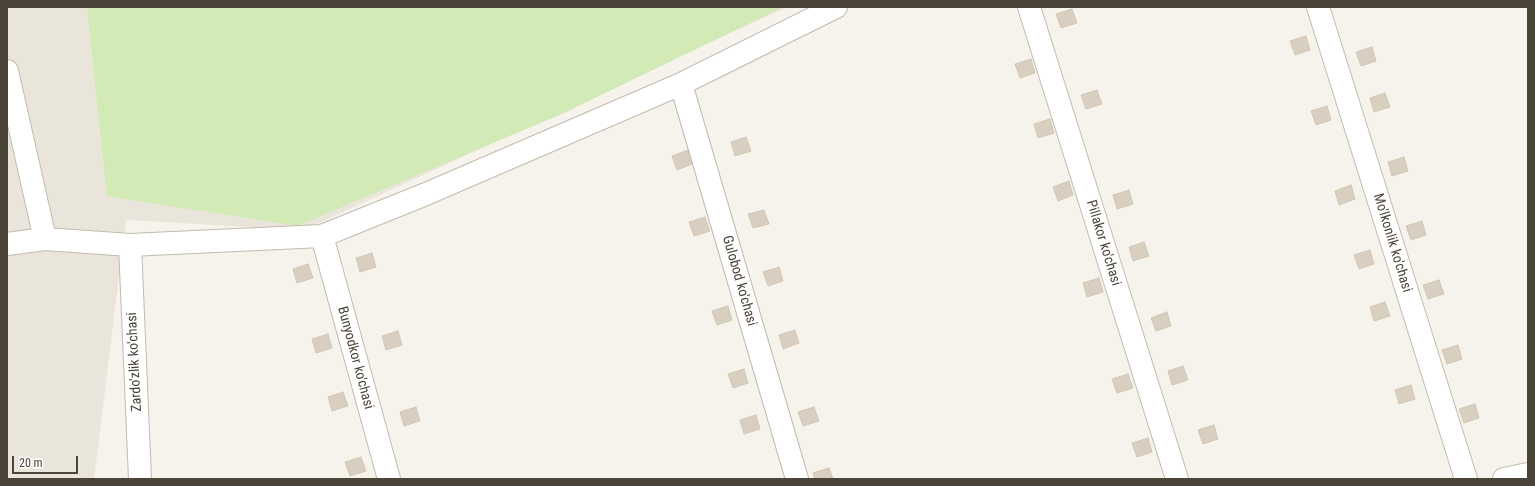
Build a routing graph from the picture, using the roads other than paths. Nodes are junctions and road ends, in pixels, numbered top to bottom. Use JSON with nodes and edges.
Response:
{"nodes":[{"id":1,"x":836,"y":7,"type":"edge"},
{"id":2,"x":1029,"y":7,"type":"edge"},
{"id":3,"x":1318,"y":7,"type":"edge"},
{"id":4,"x":7,"y":71,"type":"edge"},
{"id":5,"x":681,"y":84,"type":"junction"},
{"id":6,"x":322,"y":236,"type":"junction"},
{"id":7,"x":45,"y":239,"type":"junction"},
{"id":8,"x":7,"y":244,"type":"edge"},
{"id":9,"x":130,"y":245,"type":"junction"},
{"id":10,"x":1528,"y":474,"type":"edge"},
{"id":11,"x":140,"y":479,"type":"edge"},
{"id":12,"x":389,"y":479,"type":"edge"},
{"id":13,"x":797,"y":479,"type":"edge"},
{"id":14,"x":1177,"y":479,"type":"edge"},
{"id":15,"x":1466,"y":479,"type":"edge"},
{"id":16,"x":1504,"y":479,"type":"edge"}],
"edges":[{"from":1,"to":5,"type":"street"},
{"from":2,"to":14,"type":"street","name":"Pillakor ko'chasi"},
{"from":3,"to":15,"type":"street","name":"Mo'lkonlik ko'chasi"},
{"from":4,"to":7,"type":"street"},
{"from":5,"to":6,"type":"street"},
{"from":5,"to":13,"type":"street","name":"Gulobod ko'chasi"},
{"from":6,"to":9,"type":"street"},
{"from":6,"to":12,"type":"street","name":"Bunyodkor ko'chasi"},
{"from":7,"to":8,"type":"street"},
{"from":7,"to":9,"type":"street"},
{"from":9,"to":11,"type":"street","name":"Zardo'zlik ko'chasi"},
{"from":10,"to":16,"type":"street"}]}
